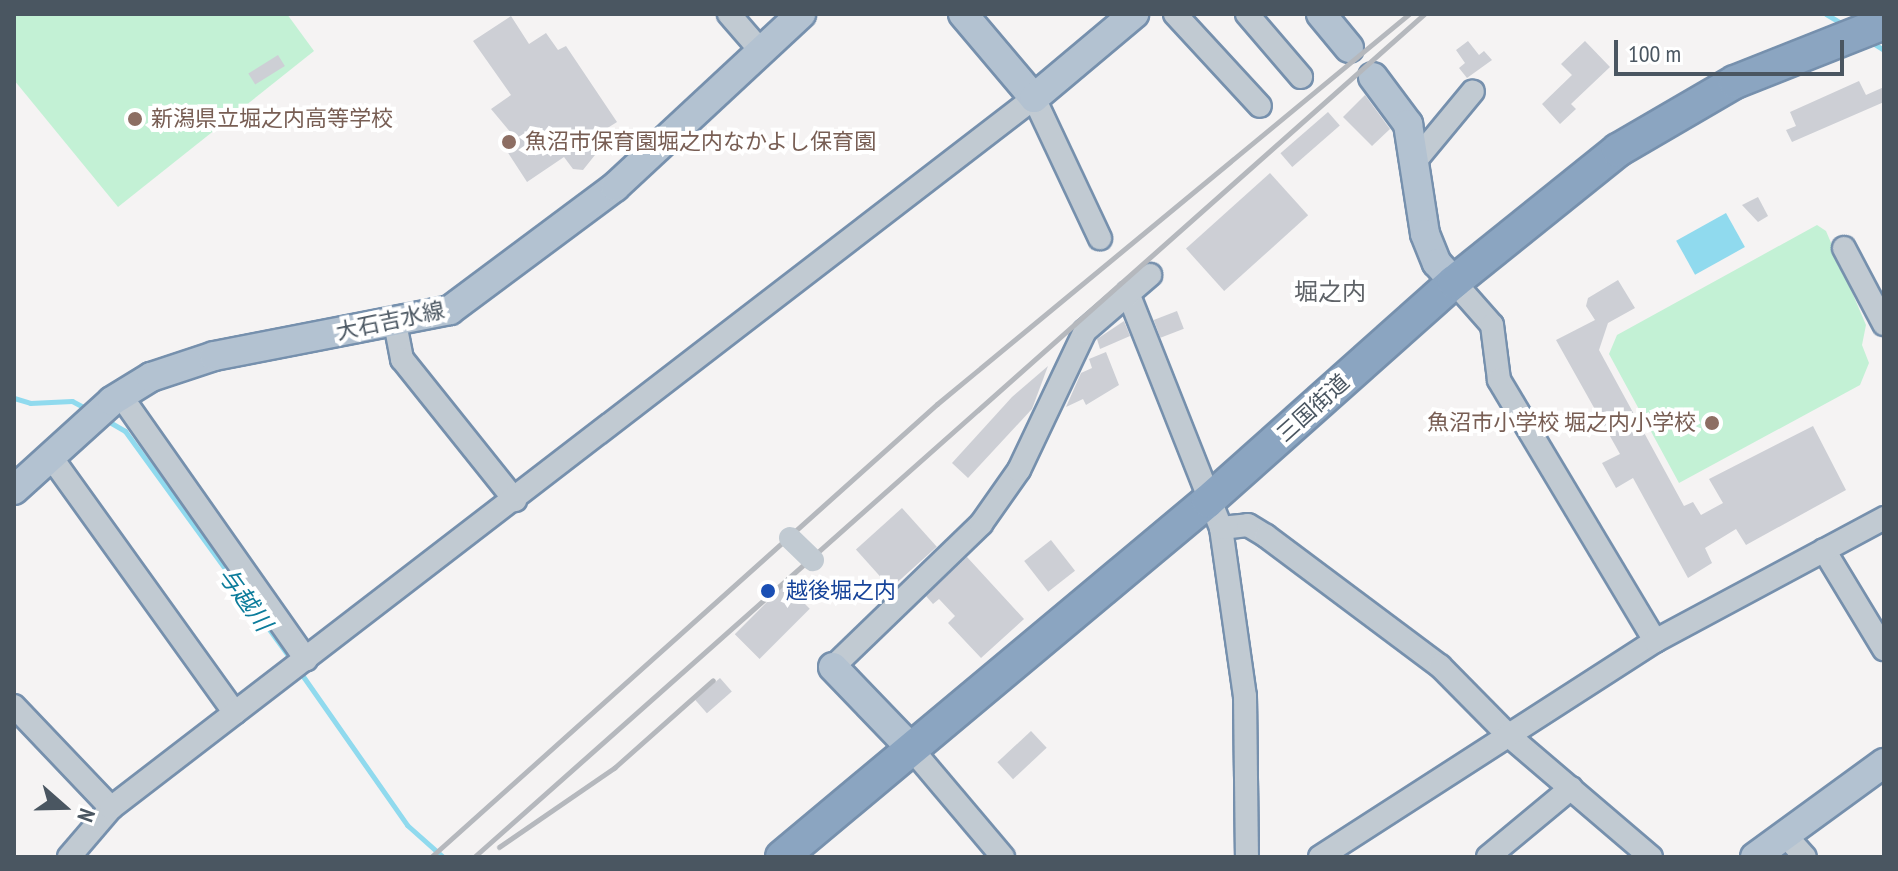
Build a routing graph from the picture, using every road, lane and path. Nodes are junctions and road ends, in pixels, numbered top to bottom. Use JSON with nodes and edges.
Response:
{"nodes":[{"id":1,"x":729,"y":14,"type":"edge"},
{"id":2,"x":801,"y":14,"type":"edge"},
{"id":3,"x":963,"y":14,"type":"edge"},
{"id":4,"x":1134,"y":14,"type":"edge"},
{"id":5,"x":1175,"y":14,"type":"edge"},
{"id":6,"x":1247,"y":14,"type":"edge"},
{"id":7,"x":1321,"y":14,"type":"edge"},
{"id":8,"x":1884,"y":23,"type":"edge"},
{"id":9,"x":1349,"y":48,"type":"dead end"},
{"id":10,"x":761,"y":51,"type":"junction"},
{"id":11,"x":1301,"y":77,"type":"dead end"},
{"id":12,"x":1373,"y":77,"type":"dead end"},
{"id":13,"x":1473,"y":91,"type":"dead end"},
{"id":14,"x":1034,"y":98,"type":"junction"},
{"id":15,"x":1260,"y":106,"type":"dead end"},
{"id":16,"x":1416,"y":160,"type":"junction"},
{"id":17,"x":1100,"y":238,"type":"dead end"},
{"id":18,"x":1844,"y":248,"type":"dead end"},
{"id":19,"x":1150,"y":275,"type":"dead end"},
{"id":20,"x":1454,"y":282,"type":"junction"},
{"id":21,"x":1128,"y":293,"type":"junction"},
{"id":22,"x":395,"y":323,"type":"junction"},
{"id":23,"x":1884,"y":324,"type":"edge"},
{"id":24,"x":121,"y":396,"type":"junction"},
{"id":25,"x":51,"y":457,"type":"junction"},
{"id":26,"x":14,"y":490,"type":"edge"},
{"id":27,"x":515,"y":500,"type":"junction"},
{"id":28,"x":1215,"y":515,"type":"junction"},
{"id":29,"x":1884,"y":518,"type":"edge"},
{"id":30,"x":790,"y":538,"type":"dead end"},
{"id":31,"x":1824,"y":550,"type":"junction"},
{"id":32,"x":813,"y":560,"type":"dead end"},
{"id":33,"x":1655,"y":641,"type":"junction"},
{"id":34,"x":1884,"y":649,"type":"edge"},
{"id":35,"x":306,"y":659,"type":"junction"},
{"id":36,"x":833,"y":667,"type":"joint"},
{"id":37,"x":14,"y":706,"type":"edge"},
{"id":38,"x":235,"y":713,"type":"junction"},
{"id":39,"x":1508,"y":735,"type":"junction"},
{"id":40,"x":910,"y":747,"type":"junction"},
{"id":41,"x":1884,"y":763,"type":"edge"},
{"id":42,"x":1571,"y":788,"type":"junction"},
{"id":43,"x":111,"y":808,"type":"junction"},
{"id":44,"x":1786,"y":836,"type":"junction"},
{"id":45,"x":69,"y":857,"type":"edge"},
{"id":46,"x":782,"y":857,"type":"edge"},
{"id":47,"x":1003,"y":857,"type":"edge"},
{"id":48,"x":1247,"y":857,"type":"edge"},
{"id":49,"x":1320,"y":857,"type":"edge"},
{"id":50,"x":1488,"y":857,"type":"edge"},
{"id":51,"x":1651,"y":857,"type":"edge"},
{"id":52,"x":1755,"y":857,"type":"edge"},
{"id":53,"x":1805,"y":857,"type":"edge"}],
"edges":[{"from":1,"to":10,"type":"street"},
{"from":2,"to":10,"type":"main road","name":"大石吉水線"},
{"from":3,"to":14,"type":"main road"},
{"from":4,"to":14,"type":"main road"},
{"from":5,"to":15,"type":"street"},
{"from":6,"to":11,"type":"street"},
{"from":7,"to":9,"type":"main road"},
{"from":8,"to":20,"type":"highway","name":"三国街道"},
{"from":10,"to":22,"type":"main road","name":"大石吉水線"},
{"from":12,"to":16,"type":"main road"},
{"from":13,"to":16,"type":"street"},
{"from":14,"to":17,"type":"street"},
{"from":14,"to":27,"type":"street"},
{"from":16,"to":20,"type":"main road"},
{"from":18,"to":23,"type":"street"},
{"from":19,"to":21,"type":"street"},
{"from":20,"to":28,"type":"highway","name":"三国街道"},
{"from":20,"to":33,"type":"street"},
{"from":21,"to":28,"type":"street"},
{"from":21,"to":36,"type":"street"},
{"from":22,"to":24,"type":"main road","name":"大石吉水線"},
{"from":22,"to":27,"type":"street"},
{"from":24,"to":25,"type":"main road","name":"大石吉水線"},
{"from":24,"to":35,"type":"street"},
{"from":25,"to":26,"type":"main road","name":"大石吉水線"},
{"from":25,"to":38,"type":"street"},
{"from":27,"to":35,"type":"street"},
{"from":28,"to":39,"type":"street"},
{"from":28,"to":40,"type":"highway","name":"三国街道"},
{"from":28,"to":48,"type":"street"},
{"from":29,"to":31,"type":"street"},
{"from":30,"to":32,"type":"street","bridge":true},
{"from":31,"to":33,"type":"street"},
{"from":31,"to":34,"type":"street"},
{"from":33,"to":39,"type":"street"},
{"from":35,"to":38,"type":"street"},
{"from":36,"to":40,"type":"main road"},
{"from":37,"to":43,"type":"street"},
{"from":38,"to":43,"type":"street"},
{"from":39,"to":42,"type":"street"},
{"from":39,"to":49,"type":"street"},
{"from":40,"to":46,"type":"highway","name":"三国街道"},
{"from":40,"to":47,"type":"street"},
{"from":41,"to":44,"type":"main road"},
{"from":42,"to":50,"type":"street"},
{"from":42,"to":51,"type":"street"},
{"from":43,"to":45,"type":"street"},
{"from":44,"to":52,"type":"main road"},
{"from":44,"to":53,"type":"street"}]}
